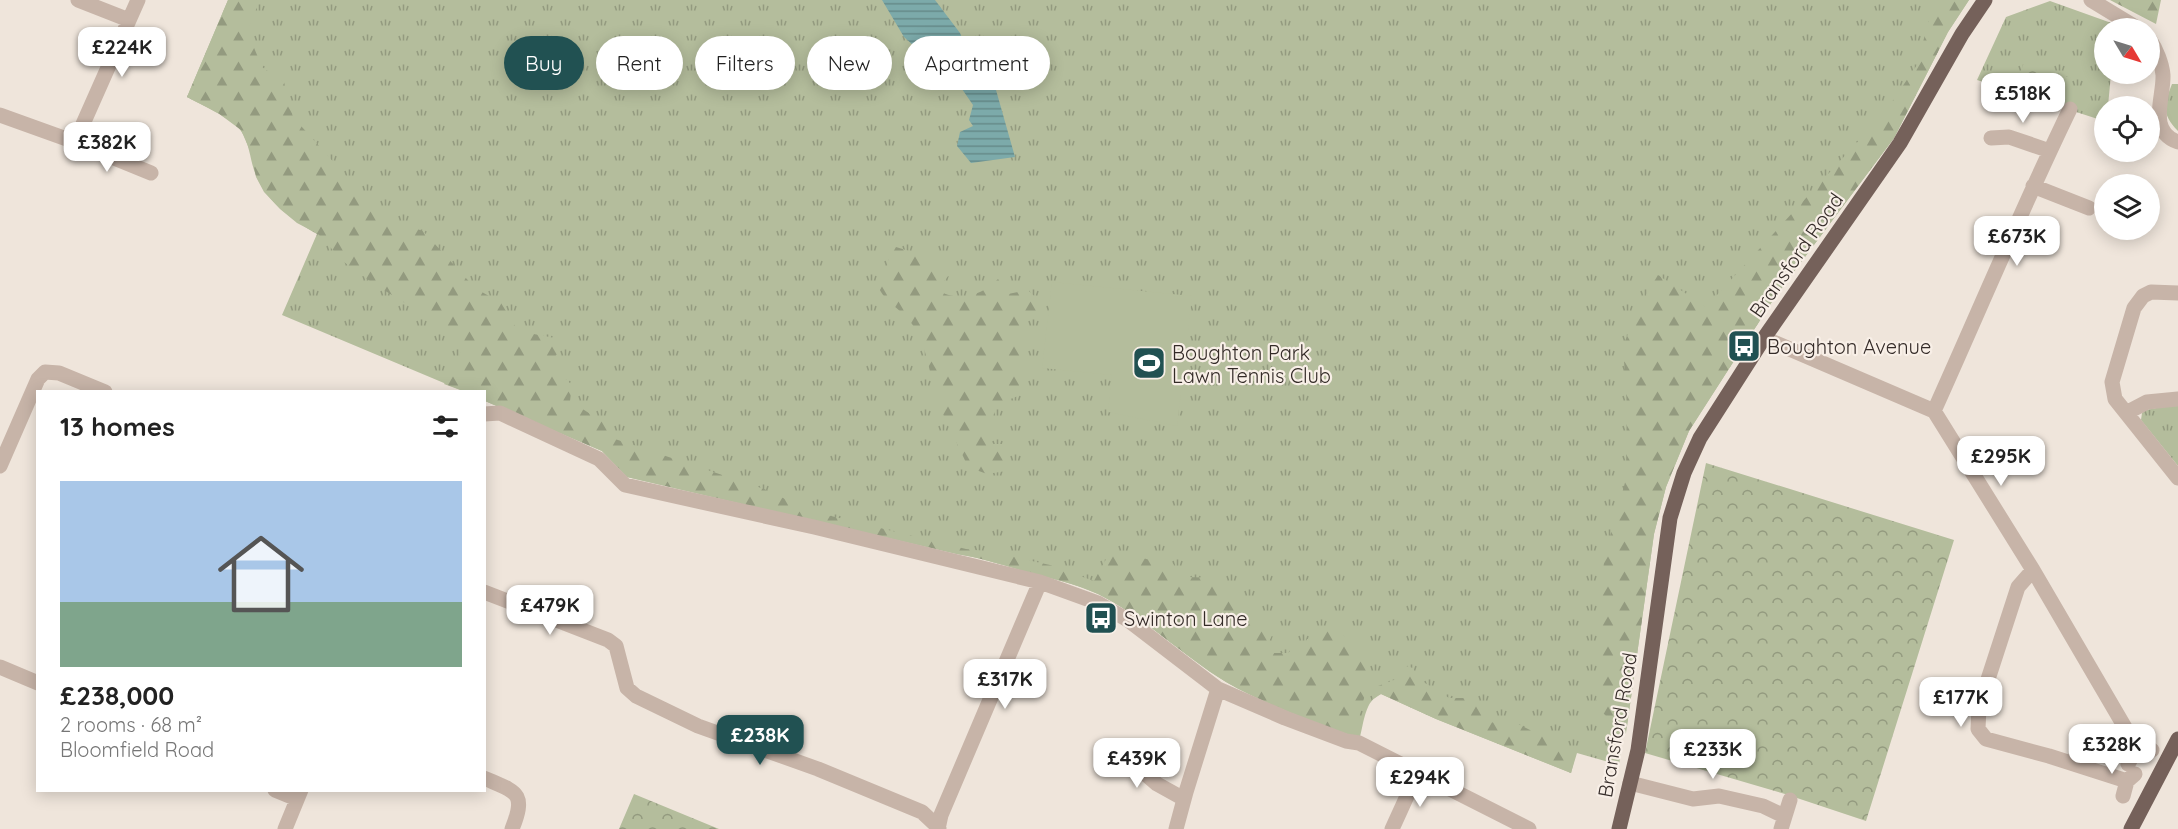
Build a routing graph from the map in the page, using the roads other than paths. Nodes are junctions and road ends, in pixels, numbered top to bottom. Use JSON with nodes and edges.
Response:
{"nodes":[{"id":1,"x":78,"y":0,"type":"edge"},
{"id":2,"x":138,"y":0,"type":"edge"},
{"id":3,"x":1984,"y":0,"type":"edge"},
{"id":4,"x":2091,"y":0,"type":"edge"},
{"id":5,"x":2121,"y":18,"type":"edge"},
{"id":6,"x":129,"y":20,"type":"junction"},
{"id":7,"x":2160,"y":64,"type":"edge"},
{"id":8,"x":2070,"y":109,"type":"dead end"},
{"id":9,"x":0,"y":115,"type":"edge"},
{"id":10,"x":1991,"y":138,"type":"dead end"},
{"id":11,"x":75,"y":142,"type":"junction"},
{"id":12,"x":2178,"y":142,"type":"edge"},
{"id":13,"x":2050,"y":151,"type":"junction"},
{"id":14,"x":151,"y":173,"type":"dead end"},
{"id":15,"x":2033,"y":186,"type":"junction"},
{"id":16,"x":2089,"y":208,"type":"dead end"},
{"id":17,"x":2178,"y":293,"type":"edge"},
{"id":18,"x":1764,"y":338,"type":"junction"},
{"id":19,"x":100,"y":390,"type":"edge"},
{"id":20,"x":2178,"y":399,"type":"edge"},
{"id":21,"x":1934,"y":411,"type":"junction"},
{"id":22,"x":2126,"y":413,"type":"junction"},
{"id":23,"x":486,"y":414,"type":"edge"},
{"id":24,"x":0,"y":466,"type":"edge"},
{"id":25,"x":2178,"y":478,"type":"edge"},
{"id":26,"x":2033,"y":570,"type":"junction"},
{"id":27,"x":1040,"y":582,"type":"junction"},
{"id":28,"x":486,"y":593,"type":"edge"},
{"id":29,"x":0,"y":667,"type":"edge"},
{"id":30,"x":36,"y":682,"type":"edge"},
{"id":31,"x":1218,"y":689,"type":"junction"},
{"id":32,"x":2178,"y":739,"type":"edge"},
{"id":33,"x":1106,"y":748,"type":"dead end"},
{"id":34,"x":1418,"y":772,"type":"junction"},
{"id":35,"x":2130,"y":773,"type":"junction"},
{"id":36,"x":486,"y":779,"type":"edge"},
{"id":37,"x":1630,"y":783,"type":"junction"},
{"id":38,"x":299,"y":795,"type":"edge"},
{"id":39,"x":2123,"y":796,"type":"dead end"},
{"id":40,"x":1184,"y":800,"type":"junction"},
{"id":41,"x":1790,"y":800,"type":"dead end"},
{"id":42,"x":1783,"y":822,"type":"edge"},
{"id":43,"x":938,"y":828,"type":"edge"},
{"id":44,"x":285,"y":829,"type":"edge"},
{"id":45,"x":512,"y":829,"type":"edge"},
{"id":46,"x":1176,"y":829,"type":"edge"},
{"id":47,"x":1392,"y":829,"type":"edge"},
{"id":48,"x":1529,"y":829,"type":"edge"},
{"id":49,"x":1619,"y":829,"type":"edge"},
{"id":50,"x":2131,"y":829,"type":"edge"}],
"edges":[{"from":1,"to":6,"type":"street"},
{"from":2,"to":6,"type":"street"},
{"from":3,"to":18,"type":"main road","name":"Bransford Road"},
{"from":4,"to":5,"type":"street"},
{"from":6,"to":11,"type":"street"},
{"from":7,"to":12,"type":"street"},
{"from":8,"to":13,"type":"street"},
{"from":9,"to":11,"type":"street"},
{"from":10,"to":13,"type":"street"},
{"from":11,"to":14,"type":"street"},
{"from":13,"to":15,"type":"street"},
{"from":15,"to":16,"type":"street"},
{"from":15,"to":21,"type":"street"},
{"from":17,"to":22,"type":"street"},
{"from":18,"to":21,"type":"street"},
{"from":18,"to":37,"type":"main road","name":"Bransford Road"},
{"from":19,"to":24,"type":"street"},
{"from":20,"to":22,"type":"street"},
{"from":21,"to":26,"type":"street"},
{"from":22,"to":25,"type":"street"},
{"from":23,"to":27,"type":"street"},
{"from":26,"to":35,"type":"street"},
{"from":26,"to":35,"type":"street"},
{"from":27,"to":31,"type":"street"},
{"from":27,"to":43,"type":"street"},
{"from":28,"to":43,"type":"street"},
{"from":29,"to":30,"type":"street"},
{"from":31,"to":34,"type":"street"},
{"from":31,"to":40,"type":"street"},
{"from":32,"to":50,"type":"main road"},
{"from":33,"to":40,"type":"street"},
{"from":34,"to":47,"type":"street"},
{"from":34,"to":48,"type":"street"},
{"from":35,"to":39,"type":"street"},
{"from":36,"to":45,"type":"street"},
{"from":37,"to":42,"type":"street"},
{"from":37,"to":49,"type":"main road","name":"Bransford Road"},
{"from":38,"to":44,"type":"street"},
{"from":40,"to":46,"type":"street"},
{"from":41,"to":42,"type":"street"}]}
